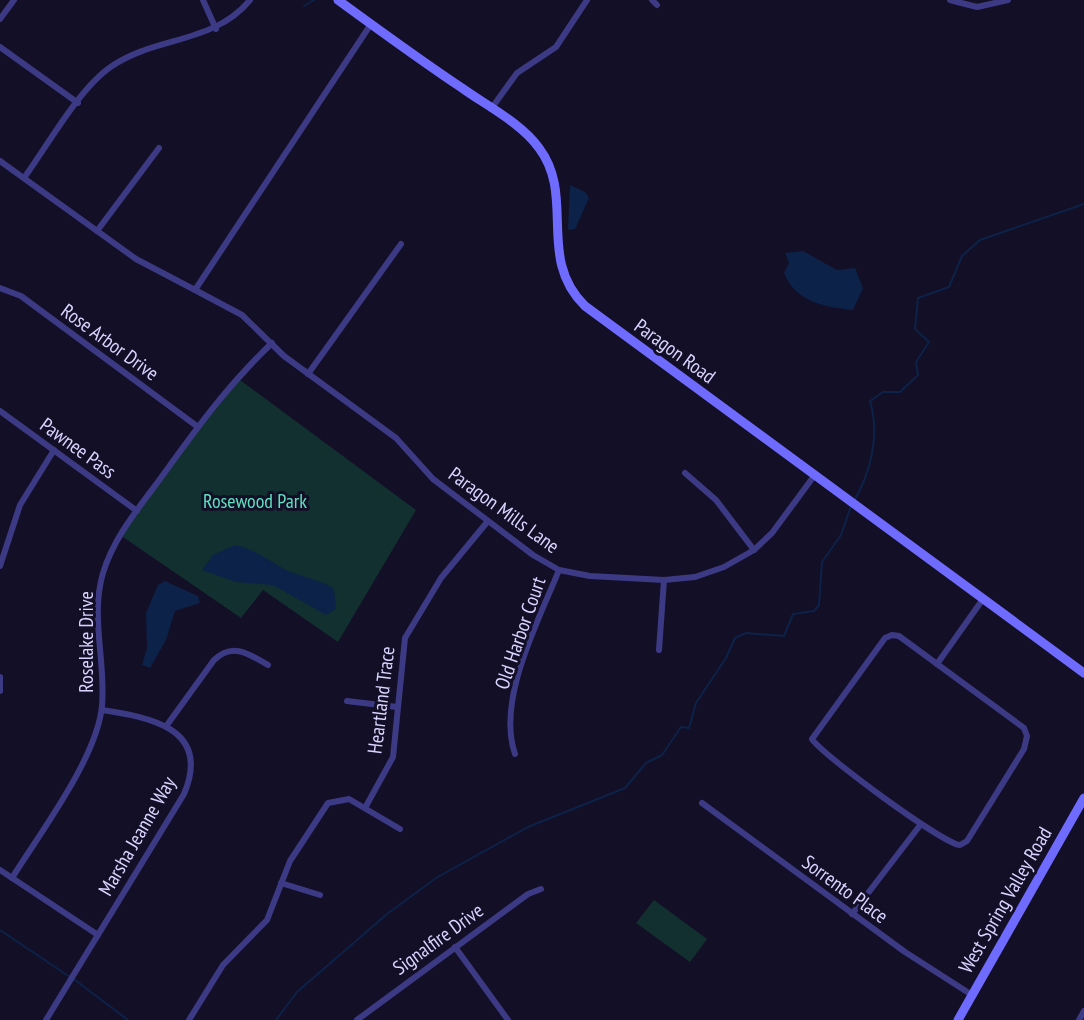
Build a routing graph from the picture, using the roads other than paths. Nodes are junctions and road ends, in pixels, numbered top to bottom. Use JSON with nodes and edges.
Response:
{"nodes":[{"id":1,"x":14,"y":0,"type":"edge"},
{"id":2,"x":203,"y":0,"type":"edge"},
{"id":3,"x":250,"y":0,"type":"edge"},
{"id":4,"x":338,"y":0,"type":"edge"},
{"id":5,"x":587,"y":0,"type":"edge"},
{"id":6,"x":950,"y":0,"type":"edge"},
{"id":7,"x":1008,"y":0,"type":"edge"},
{"id":8,"x":0,"y":19,"type":"edge"},
{"id":9,"x":371,"y":24,"type":"junction"},
{"id":10,"x":216,"y":29,"type":"junction"},
{"id":11,"x":0,"y":47,"type":"edge"},
{"id":12,"x":78,"y":103,"type":"junction"},
{"id":13,"x":491,"y":109,"type":"junction"},
{"id":14,"x":159,"y":148,"type":"dead end"},
{"id":15,"x":0,"y":161,"type":"edge"},
{"id":16,"x":24,"y":178,"type":"junction"},
{"id":17,"x":97,"y":231,"type":"junction"},
{"id":18,"x":401,"y":244,"type":"dead end"},
{"id":19,"x":0,"y":288,"type":"edge"},
{"id":20,"x":195,"y":290,"type":"junction"},
{"id":21,"x":272,"y":343,"type":"junction"},
{"id":22,"x":308,"y":374,"type":"junction"},
{"id":23,"x":0,"y":411,"type":"edge"},
{"id":24,"x":198,"y":427,"type":"junction"},
{"id":25,"x":54,"y":450,"type":"junction"},
{"id":26,"x":685,"y":473,"type":"dead end"},
{"id":27,"x":814,"y":476,"type":"junction"},
{"id":28,"x":137,"y":511,"type":"junction"},
{"id":29,"x":488,"y":521,"type":"junction"},
{"id":30,"x":754,"y":550,"type":"junction"},
{"id":31,"x":0,"y":566,"type":"edge"},
{"id":32,"x":559,"y":570,"type":"junction"},
{"id":33,"x":664,"y":580,"type":"junction"},
{"id":34,"x":983,"y":599,"type":"junction"},
{"id":35,"x":659,"y":650,"type":"dead end"},
{"id":36,"x":937,"y":664,"type":"junction"},
{"id":37,"x":268,"y":665,"type":"dead end"},
{"id":38,"x":1084,"y":673,"type":"edge"},
{"id":39,"x":0,"y":677,"type":"edge"},
{"id":40,"x":0,"y":691,"type":"edge"},
{"id":41,"x":347,"y":701,"type":"dead end"},
{"id":42,"x":397,"y":707,"type":"junction"},
{"id":43,"x":102,"y":710,"type":"junction"},
{"id":44,"x":167,"y":725,"type":"junction"},
{"id":45,"x":515,"y":754,"type":"dead end"},
{"id":46,"x":1084,"y":798,"type":"edge"},
{"id":47,"x":702,"y":803,"type":"dead end"},
{"id":48,"x":365,"y":808,"type":"junction"},
{"id":49,"x":921,"y":824,"type":"junction"},
{"id":50,"x":400,"y":829,"type":"dead end"},
{"id":51,"x":0,"y":870,"type":"edge"},
{"id":52,"x":12,"y":878,"type":"junction"},
{"id":53,"x":281,"y":883,"type":"junction"},
{"id":54,"x":541,"y":889,"type":"dead end"},
{"id":55,"x":320,"y":895,"type":"dead end"},
{"id":56,"x":852,"y":914,"type":"junction"},
{"id":57,"x":98,"y":935,"type":"junction"},
{"id":58,"x":455,"y":947,"type":"junction"},
{"id":59,"x":972,"y":995,"type":"junction"},
{"id":60,"x":1084,"y":1011,"type":"edge"},
{"id":61,"x":46,"y":1020,"type":"edge"},
{"id":62,"x":189,"y":1020,"type":"edge"},
{"id":63,"x":357,"y":1020,"type":"edge"},
{"id":64,"x":508,"y":1020,"type":"edge"},
{"id":65,"x":958,"y":1020,"type":"edge"},
{"id":66,"x":1079,"y":1020,"type":"edge"}],
"edges":[{"from":1,"to":8,"type":"street"},
{"from":2,"to":10,"type":"street"},
{"from":3,"to":10,"type":"street"},
{"from":4,"to":9,"type":"street","name":"Paragon Road"},
{"from":5,"to":13,"type":"street"},
{"from":6,"to":7,"type":"street"},
{"from":9,"to":13,"type":"street","name":"Paragon Road"},
{"from":9,"to":20,"type":"street"},
{"from":10,"to":12,"type":"street"},
{"from":11,"to":12,"type":"street"},
{"from":12,"to":16,"type":"street"},
{"from":13,"to":27,"type":"street","name":"Paragon Road"},
{"from":14,"to":17,"type":"street"},
{"from":15,"to":16,"type":"street","name":"Paragon Mills Lane"},
{"from":16,"to":17,"type":"street","name":"Paragon Mills Lane"},
{"from":17,"to":20,"type":"street","name":"Paragon Mills Lane"},
{"from":18,"to":22,"type":"street"},
{"from":19,"to":24,"type":"street","name":"Rose Arbor Drive"},
{"from":20,"to":21,"type":"street","name":"Paragon Mills Lane"},
{"from":21,"to":22,"type":"street","name":"Paragon Mills Lane"},
{"from":21,"to":24,"type":"street","name":"Roselake Drive"},
{"from":22,"to":29,"type":"street","name":"Paragon Mills Lane"},
{"from":23,"to":25,"type":"street","name":"Pawnee Pass"},
{"from":24,"to":28,"type":"street","name":"Roselake Drive"},
{"from":25,"to":28,"type":"street","name":"Pawnee Pass"},
{"from":25,"to":31,"type":"street"},
{"from":26,"to":30,"type":"street"},
{"from":27,"to":30,"type":"street","name":"Paragon Mills Lane"},
{"from":27,"to":34,"type":"street","name":"Paragon Road"},
{"from":28,"to":43,"type":"street","name":"Roselake Drive"},
{"from":29,"to":32,"type":"street","name":"Paragon Mills Lane"},
{"from":29,"to":42,"type":"street","name":"Heartland Trace"},
{"from":30,"to":33,"type":"street","name":"Paragon Mills Lane"},
{"from":32,"to":33,"type":"street","name":"Paragon Mills Lane"},
{"from":32,"to":45,"type":"street","name":"Old Harbor Court"},
{"from":33,"to":35,"type":"street"},
{"from":34,"to":36,"type":"street"},
{"from":34,"to":38,"type":"street","name":"Paragon Road"},
{"from":36,"to":49,"type":"street"},
{"from":36,"to":49,"type":"street"},
{"from":37,"to":44,"type":"street"},
{"from":39,"to":40,"type":"street"},
{"from":41,"to":42,"type":"street"},
{"from":42,"to":48,"type":"street","name":"Heartland Trace"},
{"from":43,"to":44,"type":"street"},
{"from":43,"to":52,"type":"street","name":"Roselake Drive"},
{"from":44,"to":57,"type":"street","name":"Marsha Jeanne Way"},
{"from":46,"to":59,"type":"street","name":"West Spring Valley Road"},
{"from":47,"to":56,"type":"street","name":"Sorrento Place"},
{"from":48,"to":50,"type":"street"},
{"from":48,"to":53,"type":"street"},
{"from":49,"to":56,"type":"street"},
{"from":51,"to":52,"type":"street"},
{"from":52,"to":57,"type":"street"},
{"from":53,"to":55,"type":"street"},
{"from":53,"to":62,"type":"street"},
{"from":54,"to":58,"type":"street","name":"Signalfire Drive"},
{"from":56,"to":59,"type":"street","name":"Sorrento Place"},
{"from":57,"to":61,"type":"street","name":"Marsha Jeanne Way"},
{"from":58,"to":63,"type":"street","name":"Signalfire Drive"},
{"from":58,"to":64,"type":"street"},
{"from":59,"to":65,"type":"street","name":"West Spring Valley Road"},
{"from":60,"to":66,"type":"street"}]}
